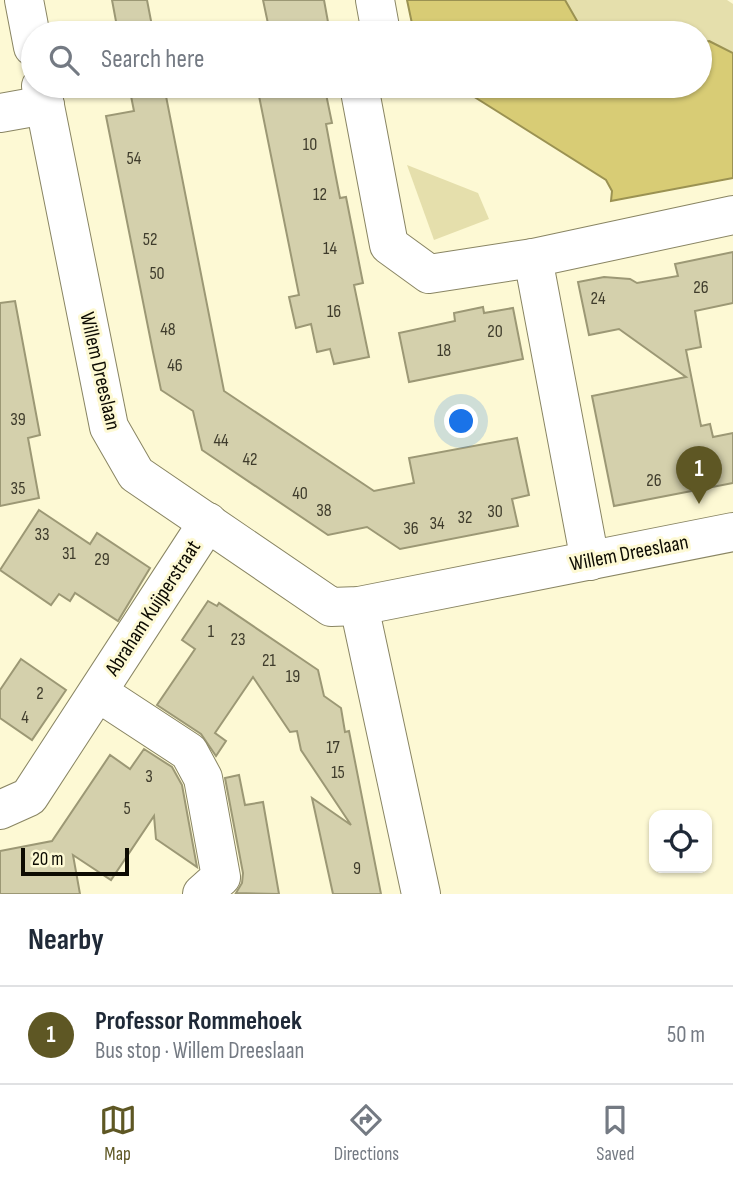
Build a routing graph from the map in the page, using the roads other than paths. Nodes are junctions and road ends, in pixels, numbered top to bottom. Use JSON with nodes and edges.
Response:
{"nodes":[{"id":1,"x":24,"y":0,"type":"edge"},
{"id":2,"x":375,"y":0,"type":"edge"},
{"id":3,"x":28,"y":21,"type":"edge"},
{"id":4,"x":379,"y":21,"type":"edge"},
{"id":5,"x":36,"y":98,"type":"edge"},
{"id":6,"x":44,"y":98,"type":"edge"},
{"id":7,"x":361,"y":98,"type":"edge"},
{"id":8,"x":0,"y":113,"type":"edge"},
{"id":9,"x":733,"y":215,"type":"edge"},
{"id":10,"x":533,"y":258,"type":"junction"},
{"id":11,"x":208,"y":522,"type":"junction"},
{"id":12,"x":733,"y":532,"type":"edge"},
{"id":13,"x":590,"y":561,"type":"junction"},
{"id":14,"x":359,"y":606,"type":"junction"},
{"id":15,"x":99,"y":693,"type":"junction"},
{"id":16,"x":0,"y":810,"type":"edge"},
{"id":17,"x":202,"y":894,"type":"edge"},
{"id":18,"x":421,"y":894,"type":"edge"}],
"edges":[{"from":1,"to":3,"type":"street"},
{"from":2,"to":4,"type":"street"},
{"from":5,"to":8,"type":"street"},
{"from":6,"to":11,"type":"street","name":"Willem Dreeslaan"},
{"from":7,"to":10,"type":"street"},
{"from":9,"to":10,"type":"street"},
{"from":10,"to":13,"type":"street"},
{"from":11,"to":14,"type":"street","name":"Willem Dreeslaan"},
{"from":11,"to":15,"type":"street","name":"Abraham Kuijperstraat"},
{"from":12,"to":13,"type":"street","name":"Willem Dreeslaan"},
{"from":13,"to":14,"type":"street","name":"Willem Dreeslaan"},
{"from":14,"to":18,"type":"street"},
{"from":15,"to":16,"type":"street","name":"Abraham Kuijperstraat"},
{"from":15,"to":17,"type":"street","name":"Abraham Kuijperstraat"}]}
